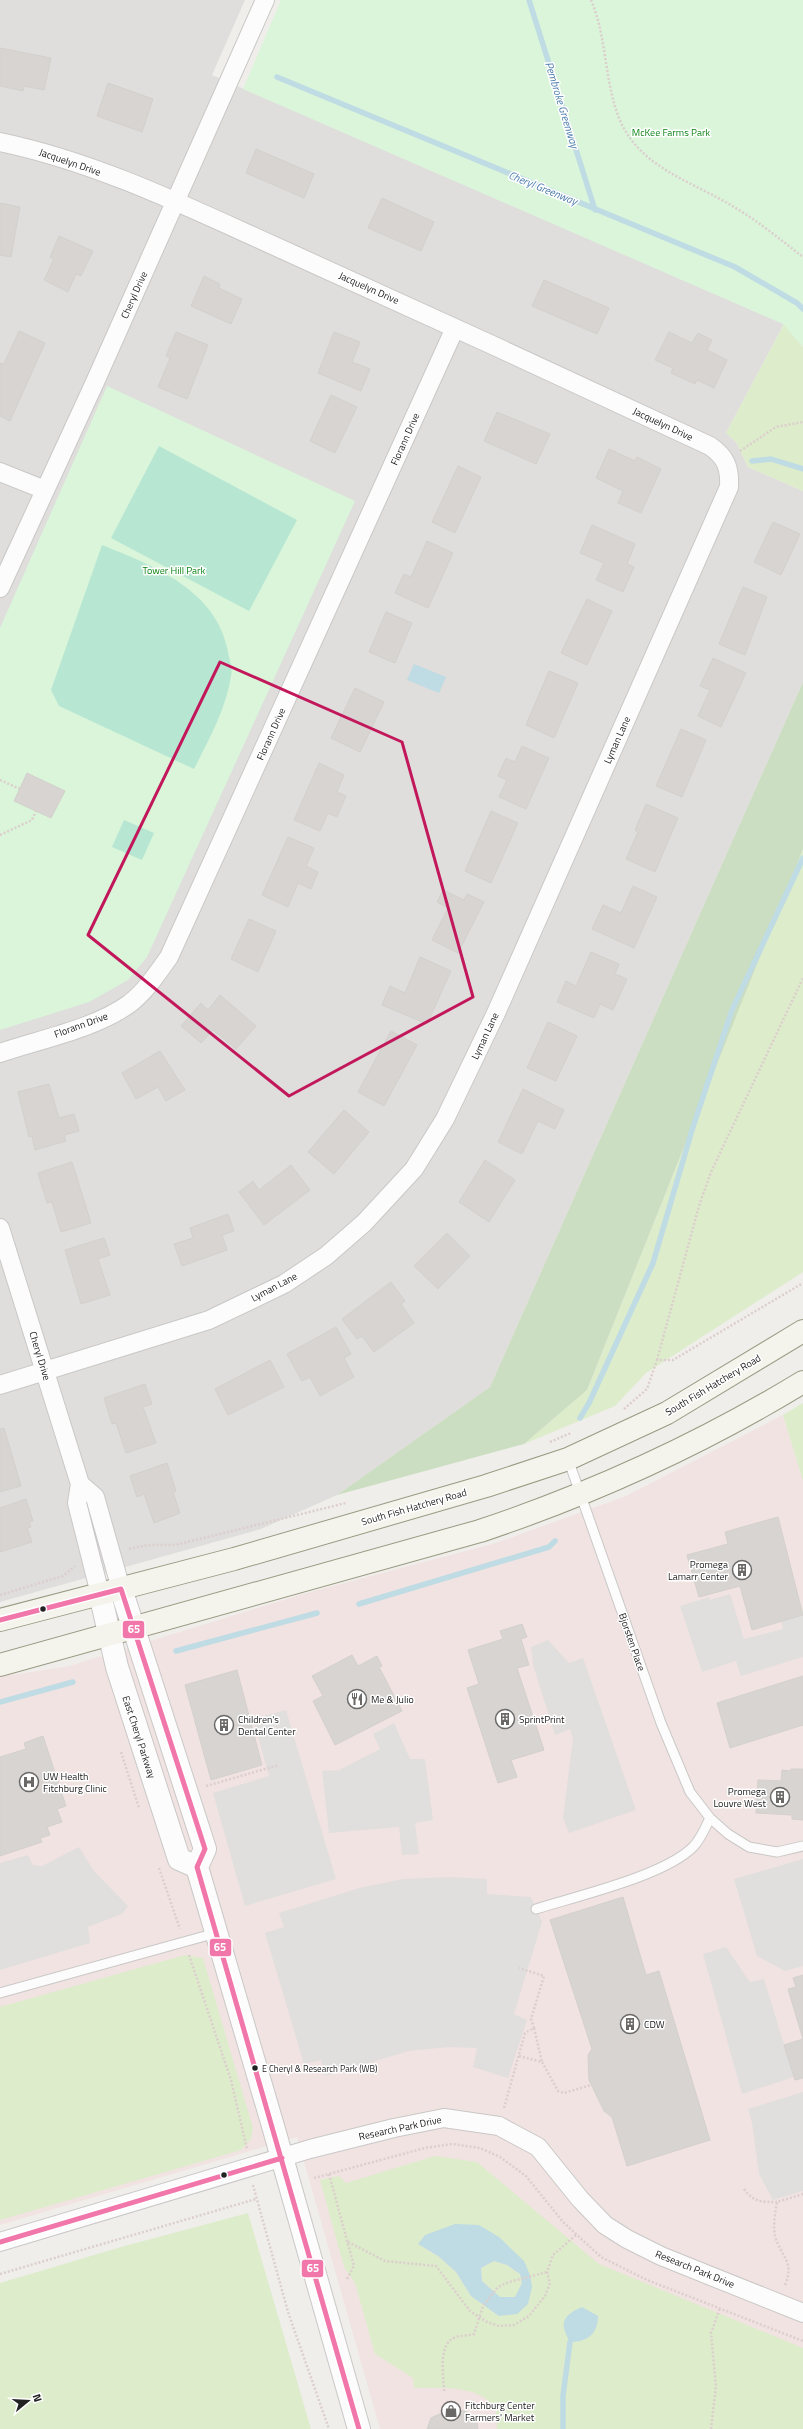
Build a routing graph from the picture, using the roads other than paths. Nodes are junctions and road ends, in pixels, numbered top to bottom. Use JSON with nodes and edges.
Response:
{"nodes":[{"id":1,"x":265,"y":0,"type":"edge"},
{"id":2,"x":0,"y":142,"type":"edge"},
{"id":3,"x":175,"y":202,"type":"junction"},
{"id":4,"x":455,"y":328,"type":"junction"},
{"id":5,"x":726,"y":460,"type":"joint"},
{"id":6,"x":0,"y":472,"type":"edge"},
{"id":7,"x":45,"y":490,"type":"junction"},
{"id":8,"x":0,"y":588,"type":"edge"},
{"id":9,"x":0,"y":1052,"type":"edge"},
{"id":10,"x":0,"y":1228,"type":"edge"},
{"id":11,"x":803,"y":1331,"type":"edge"},
{"id":12,"x":44,"y":1372,"type":"junction"},
{"id":13,"x":803,"y":1382,"type":"edge"},
{"id":14,"x":0,"y":1385,"type":"edge"},
{"id":15,"x":568,"y":1459,"type":"junction"},
{"id":16,"x":581,"y":1494,"type":"junction"},
{"id":17,"x":111,"y":1591,"type":"junction"},
{"id":18,"x":0,"y":1620,"type":"edge"},
{"id":19,"x":132,"y":1628,"type":"junction"},
{"id":20,"x":110,"y":1634,"type":"junction"},
{"id":21,"x":0,"y":1665,"type":"edge"},
{"id":22,"x":710,"y":1818,"type":"junction"},
{"id":23,"x":803,"y":1846,"type":"edge"},
{"id":24,"x":197,"y":1868,"type":"junction"},
{"id":25,"x":536,"y":1909,"type":"dead end"},
{"id":26,"x":216,"y":1933,"type":"junction"},
{"id":27,"x":0,"y":1993,"type":"edge"},
{"id":28,"x":282,"y":2158,"type":"junction"},
{"id":29,"x":0,"y":2242,"type":"edge"},
{"id":30,"x":803,"y":2313,"type":"edge"},
{"id":31,"x":359,"y":2429,"type":"edge"}],
"edges":[{"from":1,"to":3,"type":"street","name":"Cheryl Drive"},
{"from":2,"to":3,"type":"street","name":"Jacquelyn Drive"},
{"from":3,"to":4,"type":"street","name":"Jacquelyn Drive"},
{"from":3,"to":7,"type":"street","name":"Cheryl Drive"},
{"from":4,"to":5,"type":"street","name":"Jacquelyn Drive"},
{"from":4,"to":9,"type":"street","name":"Florann Drive"},
{"from":5,"to":12,"type":"street","name":"Lyman Lane"},
{"from":6,"to":7,"type":"street"},
{"from":7,"to":8,"type":"street","name":"Cheryl Drive"},
{"from":10,"to":12,"type":"street","name":"Cheryl Drive"},
{"from":11,"to":15,"type":"main road","name":"South Fish Hatchery Road"},
{"from":12,"to":14,"type":"street","name":"Lyman Lane"},
{"from":12,"to":17,"type":"street","name":"Cheryl Drive"},
{"from":13,"to":16,"type":"main road"},
{"from":15,"to":16,"type":"lane","name":"Bjorsten Place"},
{"from":15,"to":17,"type":"main road","name":"South Fish Hatchery Road"},
{"from":16,"to":19,"type":"main road"},
{"from":16,"to":22,"type":"lane","name":"Bjorsten Place"},
{"from":17,"to":18,"type":"main road","name":"South Fish Hatchery Road"},
{"from":17,"to":19,"type":"street"},
{"from":17,"to":20,"type":"street","name":"East Cheryl Parkway"},
{"from":19,"to":20,"type":"main road"},
{"from":19,"to":24,"type":"street"},
{"from":20,"to":21,"type":"main road"},
{"from":20,"to":24,"type":"street","name":"East Cheryl Parkway"},
{"from":22,"to":23,"type":"lane","name":"Bjorsten Place"},
{"from":22,"to":25,"type":"lane"},
{"from":24,"to":26,"type":"street"},
{"from":26,"to":27,"type":"lane"},
{"from":26,"to":28,"type":"street"},
{"from":28,"to":29,"type":"street","name":"Research Park Drive"},
{"from":28,"to":30,"type":"street","name":"Research Park Drive"},
{"from":28,"to":31,"type":"street"}]}
